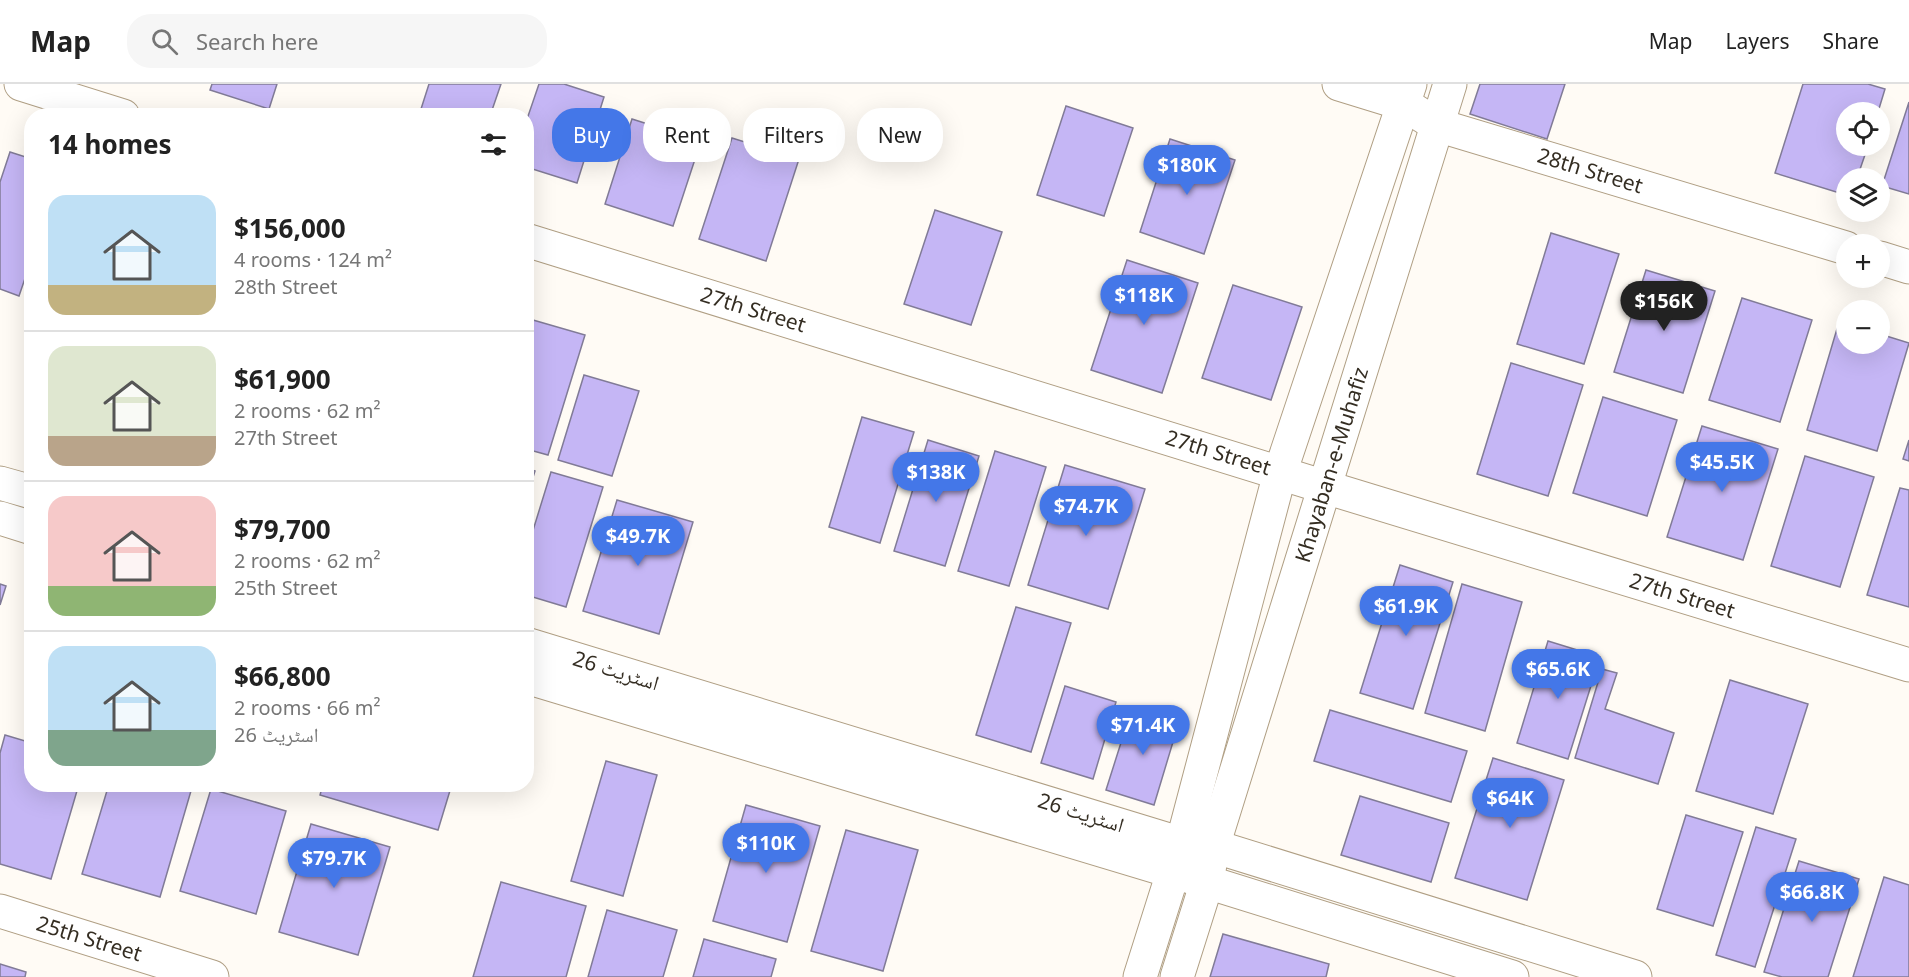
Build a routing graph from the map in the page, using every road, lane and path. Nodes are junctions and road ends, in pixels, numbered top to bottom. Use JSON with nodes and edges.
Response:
{"nodes":[{"id":1,"x":21,"y":84,"type":"edge"},
{"id":2,"x":1339,"y":84,"type":"edge"},
{"id":3,"x":1450,"y":84,"type":"edge"},
{"id":4,"x":1407,"y":94,"type":"edge"},
{"id":5,"x":98,"y":108,"type":"edge"},
{"id":6,"x":1437,"y":125,"type":"junction"},
{"id":7,"x":534,"y":242,"type":"edge"},
{"id":8,"x":1836,"y":245,"type":"edge"},
{"id":9,"x":1890,"y":261,"type":"edge"},
{"id":10,"x":1909,"y":267,"type":"edge"},
{"id":11,"x":1280,"y":473,"type":"junction"},
{"id":12,"x":0,"y":483,"type":"edge"},
{"id":13,"x":1325,"y":487,"type":"junction"},
{"id":14,"x":24,"y":490,"type":"edge"},
{"id":15,"x":0,"y":518,"type":"edge"},
{"id":16,"x":24,"y":526,"type":"edge"},
{"id":17,"x":534,"y":647,"type":"edge"},
{"id":18,"x":1909,"y":665,"type":"edge"},
{"id":19,"x":534,"y":679,"type":"edge"},
{"id":20,"x":1189,"y":854,"type":"junction"},
{"id":21,"x":1207,"y":882,"type":"junction"},
{"id":22,"x":0,"y":911,"type":"edge"},
{"id":23,"x":212,"y":977,"type":"edge"},
{"id":24,"x":1140,"y":977,"type":"edge"},
{"id":25,"x":1177,"y":977,"type":"edge"},
{"id":26,"x":1512,"y":977,"type":"edge"},
{"id":27,"x":1635,"y":977,"type":"edge"}],
"edges":[{"from":1,"to":5,"type":"street"},
{"from":2,"to":4,"type":"street","name":"28th Street"},
{"from":3,"to":6,"type":"street","name":"Khayaban-e-Muhafiz"},
{"from":4,"to":6,"type":"street","name":"28th Street"},
{"from":4,"to":11,"type":"street"},
{"from":6,"to":8,"type":"street","name":"28th Street"},
{"from":6,"to":13,"type":"street","name":"Khayaban-e-Muhafiz"},
{"from":7,"to":11,"type":"street","name":"27th Street"},
{"from":9,"to":10,"type":"street"},
{"from":11,"to":13,"type":"street","name":"27th Street"},
{"from":11,"to":20,"type":"street"},
{"from":12,"to":14,"type":"street"},
{"from":13,"to":18,"type":"street","name":"27th Street"},
{"from":13,"to":20,"type":"street","name":"Khayaban-e-Muhafiz"},
{"from":15,"to":16,"type":"street"},
{"from":17,"to":20,"type":"street","name":"اسٹریٹ 26"},
{"from":19,"to":20,"type":"street","name":"اسٹریٹ 26"},
{"from":20,"to":21,"type":"street","name":"اسٹریٹ 26"},
{"from":20,"to":24,"type":"street"},
{"from":20,"to":27,"type":"street","name":"اسٹریٹ 26"},
{"from":21,"to":25,"type":"street"},
{"from":21,"to":26,"type":"street","name":"اسٹریٹ 26"},
{"from":22,"to":23,"type":"street","name":"25th Street"}]}
